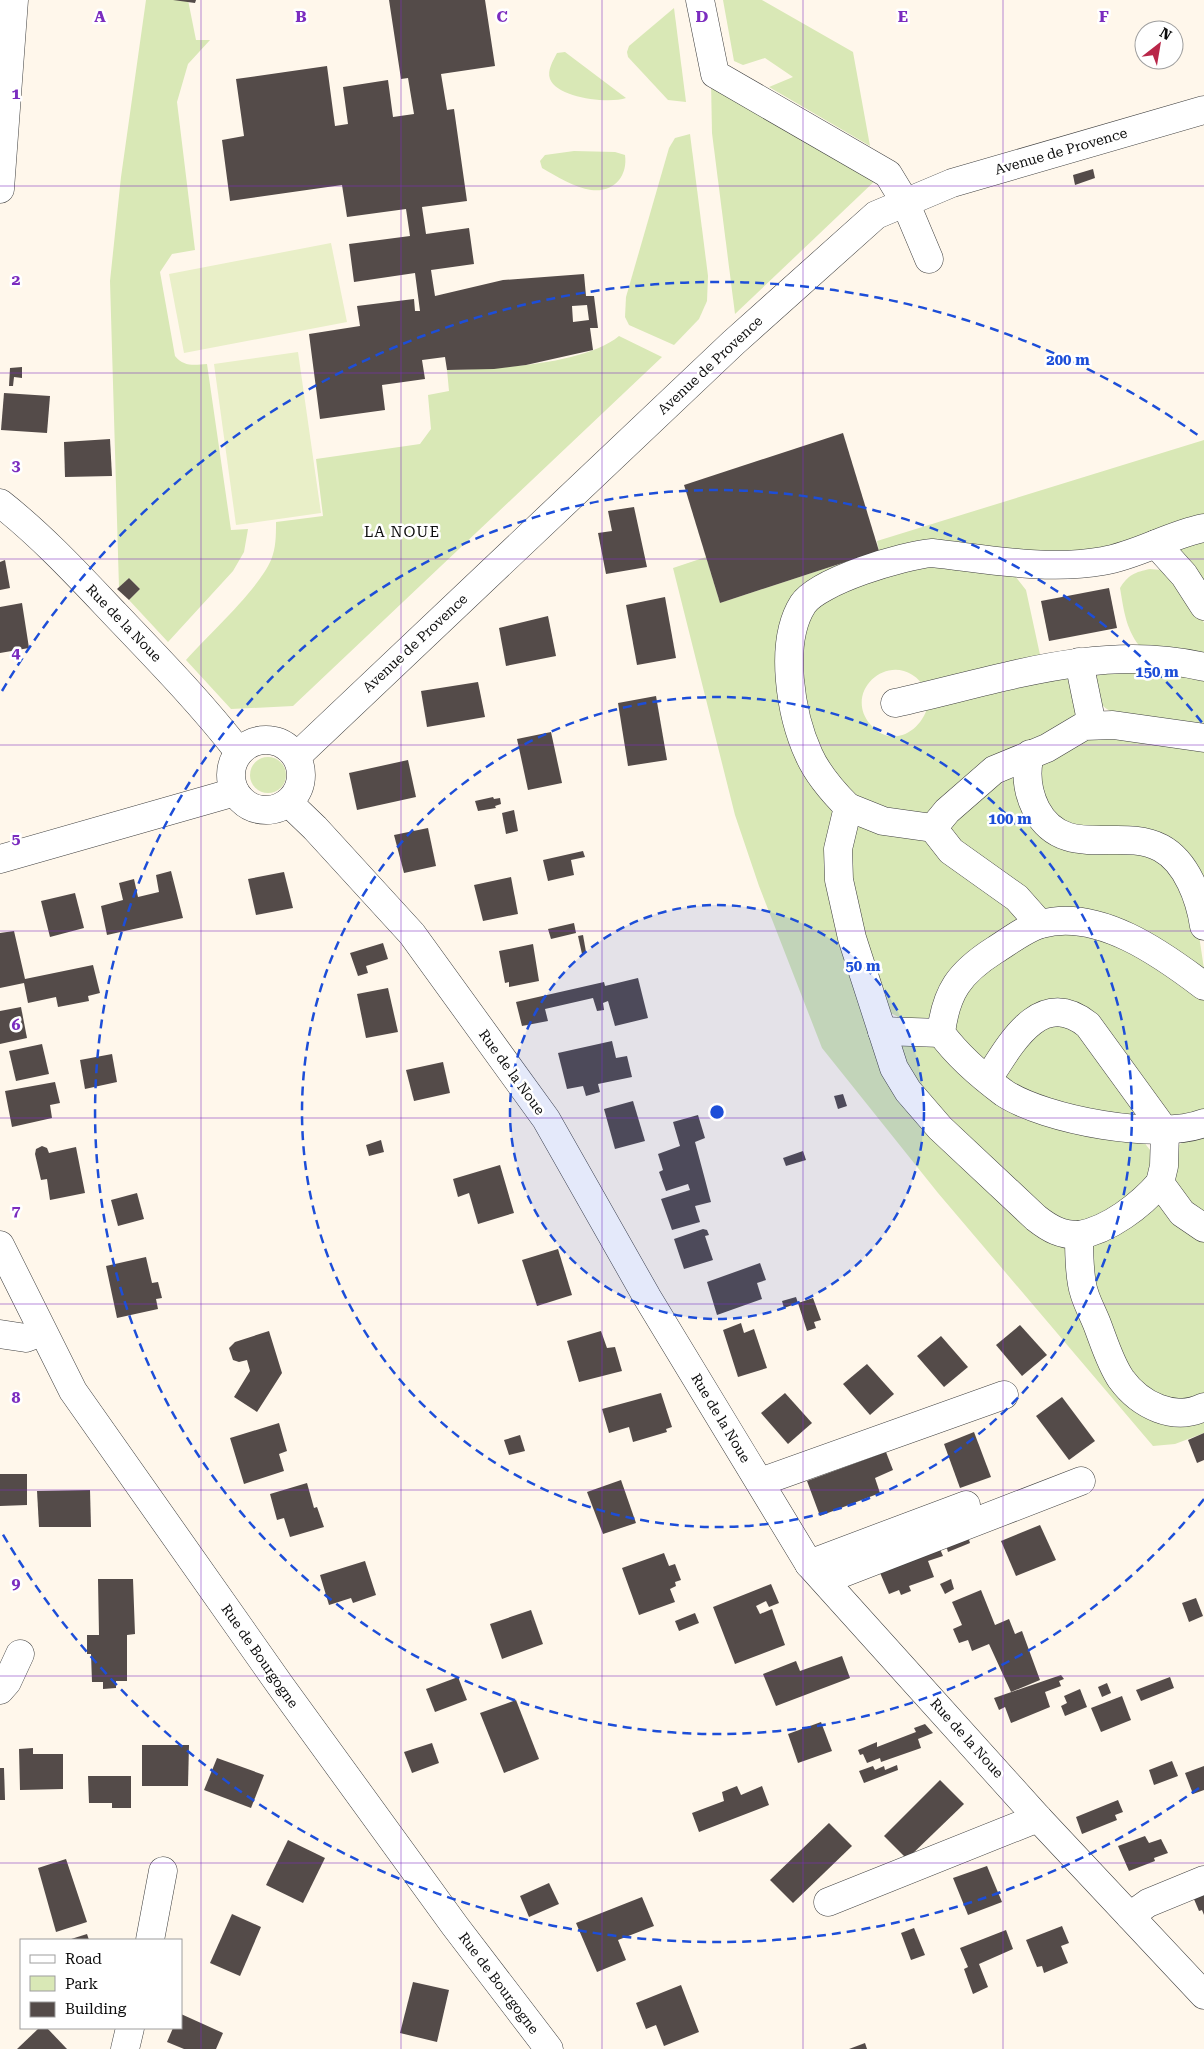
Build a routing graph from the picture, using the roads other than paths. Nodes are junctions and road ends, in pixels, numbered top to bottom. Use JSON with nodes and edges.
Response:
{"nodes":[{"id":1,"x":14,"y":0,"type":"edge"},
{"id":2,"x":700,"y":0,"type":"edge"},
{"id":3,"x":1204,"y":110,"type":"edge"},
{"id":4,"x":0,"y":189,"type":"edge"},
{"id":5,"x":905,"y":202,"type":"junction"},
{"id":6,"x":929,"y":259,"type":"dead end"},
{"id":7,"x":0,"y":503,"type":"edge"},
{"id":8,"x":1204,"y":528,"type":"edge"},
{"id":9,"x":1156,"y":544,"type":"junction"},
{"id":10,"x":1204,"y":606,"type":"edge"},
{"id":11,"x":1080,"y":662,"type":"junction"},
{"id":12,"x":1204,"y":667,"type":"edge"},
{"id":13,"x":895,"y":703,"type":"dead end"},
{"id":14,"x":1092,"y":725,"type":"junction"},
{"id":15,"x":1204,"y":738,"type":"edge"},
{"id":16,"x":239,"y":752,"type":"junction"},
{"id":17,"x":1030,"y":754,"type":"junction"},
{"id":18,"x":297,"y":756,"type":"junction"},
{"id":19,"x":235,"y":792,"type":"junction"},
{"id":20,"x":289,"y":803,"type":"junction"},
{"id":21,"x":848,"y":807,"type":"junction"},
{"id":22,"x":932,"y":828,"type":"junction"},
{"id":23,"x":0,"y":859,"type":"edge"},
{"id":24,"x":1040,"y":924,"type":"junction"},
{"id":25,"x":1204,"y":926,"type":"edge"},
{"id":26,"x":1204,"y":986,"type":"edge"},
{"id":27,"x":882,"y":1031,"type":"junction"},
{"id":28,"x":941,"y":1033,"type":"junction"},
{"id":29,"x":988,"y":1079,"type":"junction"},
{"id":30,"x":1204,"y":1123,"type":"edge"},
{"id":31,"x":1165,"y":1131,"type":"junction"},
{"id":32,"x":1160,"y":1183,"type":"junction"},
{"id":33,"x":1204,"y":1228,"type":"edge"},
{"id":34,"x":1079,"y":1235,"type":"junction"},
{"id":35,"x":0,"y":1245,"type":"edge"},
{"id":36,"x":42,"y":1332,"type":"junction"},
{"id":37,"x":0,"y":1334,"type":"edge"},
{"id":38,"x":1004,"y":1395,"type":"dead end"},
{"id":39,"x":1204,"y":1407,"type":"edge"},
{"id":40,"x":1081,"y":1481,"type":"dead end"},
{"id":41,"x":760,"y":1482,"type":"junction"},
{"id":42,"x":966,"y":1505,"type":"dead end"},
{"id":43,"x":817,"y":1572,"type":"junction"},
{"id":44,"x":20,"y":1654,"type":"dead end"},
{"id":45,"x":0,"y":1690,"type":"edge"},
{"id":46,"x":1038,"y":1818,"type":"junction"},
{"id":47,"x":163,"y":1871,"type":"dead end"},
{"id":48,"x":1204,"y":1880,"type":"edge"},
{"id":49,"x":828,"y":1902,"type":"dead end"},
{"id":50,"x":1130,"y":1916,"type":"junction"},
{"id":51,"x":150,"y":1939,"type":"edge"},
{"id":52,"x":1204,"y":1995,"type":"edge"},
{"id":53,"x":130,"y":2029,"type":"edge"},
{"id":54,"x":125,"y":2049,"type":"edge"},
{"id":55,"x":549,"y":2049,"type":"edge"}],
"edges":[{"from":1,"to":4,"type":"street"},
{"from":2,"to":5,"type":"street"},
{"from":3,"to":5,"type":"street","name":"Avenue de Provence"},
{"from":5,"to":6,"type":"street"},
{"from":5,"to":18,"type":"street","name":"Avenue de Provence"},
{"from":7,"to":16,"type":"street","name":"Rue de la Noue"},
{"from":8,"to":9,"type":"street"},
{"from":9,"to":10,"type":"street"},
{"from":9,"to":21,"type":"street"},
{"from":11,"to":12,"type":"street"},
{"from":11,"to":13,"type":"street"},
{"from":11,"to":14,"type":"street"},
{"from":14,"to":15,"type":"street"},
{"from":14,"to":17,"type":"street"},
{"from":16,"to":18,"type":"street"},
{"from":16,"to":19,"type":"street"},
{"from":17,"to":22,"type":"street"},
{"from":17,"to":25,"type":"street"},
{"from":18,"to":20,"type":"street"},
{"from":19,"to":20,"type":"street"},
{"from":19,"to":23,"type":"street"},
{"from":20,"to":41,"type":"street","name":"Rue de la Noue"},
{"from":21,"to":22,"type":"street"},
{"from":21,"to":27,"type":"street"},
{"from":22,"to":24,"type":"street"},
{"from":24,"to":26,"type":"street"},
{"from":24,"to":28,"type":"street"},
{"from":27,"to":28,"type":"street"},
{"from":27,"to":34,"type":"street"},
{"from":28,"to":29,"type":"street"},
{"from":29,"to":31,"type":"street"},
{"from":29,"to":31,"type":"street"},
{"from":30,"to":31,"type":"street"},
{"from":31,"to":32,"type":"street"},
{"from":32,"to":33,"type":"street"},
{"from":32,"to":34,"type":"street"},
{"from":34,"to":39,"type":"street"},
{"from":35,"to":36,"type":"street","name":"Rue de Bourgogne"},
{"from":36,"to":37,"type":"street"},
{"from":36,"to":55,"type":"street","name":"Rue de Bourgogne"},
{"from":38,"to":41,"type":"street"},
{"from":40,"to":43,"type":"street"},
{"from":41,"to":43,"type":"street","name":"Rue de la Noue"},
{"from":42,"to":43,"type":"street"},
{"from":43,"to":46,"type":"street","name":"Rue de la Noue"},
{"from":44,"to":45,"type":"street"},
{"from":46,"to":49,"type":"street"},
{"from":46,"to":50,"type":"street","name":"Rue de la Noue"},
{"from":47,"to":51,"type":"street"},
{"from":48,"to":50,"type":"street"},
{"from":50,"to":52,"type":"street","name":"Rue de la Noue"},
{"from":53,"to":54,"type":"street"}]}
